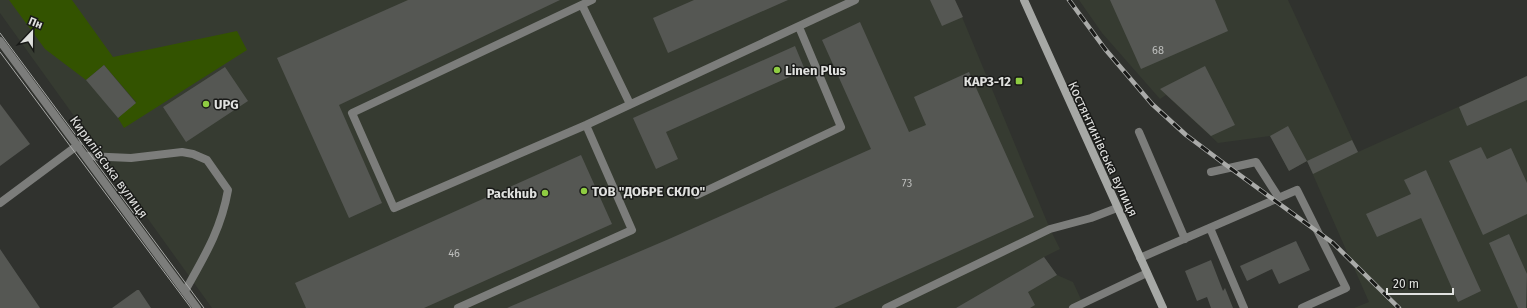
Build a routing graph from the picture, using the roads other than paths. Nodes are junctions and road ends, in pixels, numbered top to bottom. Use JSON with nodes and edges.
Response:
{"nodes":[{"id":1,"x":592,"y":0,"type":"edge"},
{"id":2,"x":855,"y":0,"type":"edge"},
{"id":3,"x":1024,"y":0,"type":"edge"},
{"id":4,"x":582,"y":5,"type":"junction"},
{"id":5,"x":799,"y":27,"type":"junction"},
{"id":6,"x":0,"y":41,"type":"edge"},
{"id":7,"x":630,"y":104,"type":"junction"},
{"id":8,"x":586,"y":125,"type":"junction"},
{"id":9,"x":1139,"y":132,"type":"dead end"},
{"id":10,"x":78,"y":145,"type":"junction"},
{"id":11,"x":86,"y":156,"type":"junction"},
{"id":12,"x":1211,"y":172,"type":"dead end"},
{"id":13,"x":697,"y":195,"type":"dead end"},
{"id":14,"x":1278,"y":198,"type":"junction"},
{"id":15,"x":0,"y":203,"type":"edge"},
{"id":16,"x":1117,"y":208,"type":"junction"},
{"id":17,"x":1210,"y":228,"type":"junction"},
{"id":18,"x":1185,"y":239,"type":"junction"},
{"id":19,"x":1140,"y":258,"type":"junction"},
{"id":20,"x":1147,"y":272,"type":"junction"},
{"id":21,"x":185,"y":291,"type":"junction"},
{"id":22,"x":197,"y":308,"type":"edge"},
{"id":23,"x":458,"y":308,"type":"edge"},
{"id":24,"x":886,"y":308,"type":"edge"},
{"id":25,"x":1073,"y":308,"type":"edge"},
{"id":26,"x":1162,"y":308,"type":"edge"},
{"id":27,"x":1244,"y":308,"type":"edge"},
{"id":28,"x":1302,"y":308,"type":"edge"}],
"edges":[{"from":1,"to":4,"type":"street"},
{"from":2,"to":5,"type":"street"},
{"from":3,"to":16,"type":"main road","name":"Костянтинівська вулиця"},
{"from":4,"to":7,"type":"street"},
{"from":4,"to":8,"type":"street"},
{"from":5,"to":7,"type":"street"},
{"from":5,"to":13,"type":"street"},
{"from":6,"to":10,"type":"street","name":"Кирилівська вулиця"},
{"from":7,"to":8,"type":"street"},
{"from":8,"to":23,"type":"street"},
{"from":9,"to":18,"type":"street"},
{"from":10,"to":11,"type":"street","name":"Кирилівська вулиця"},
{"from":10,"to":15,"type":"street"},
{"from":11,"to":21,"type":"street","name":"Кирилівська вулиця"},
{"from":11,"to":21,"type":"street"},
{"from":12,"to":14,"type":"street"},
{"from":14,"to":17,"type":"street"},
{"from":14,"to":28,"type":"street"},
{"from":16,"to":19,"type":"main road","name":"Костянтинівська вулиця"},
{"from":16,"to":24,"type":"street"},
{"from":17,"to":18,"type":"street"},
{"from":17,"to":27,"type":"street"},
{"from":18,"to":19,"type":"street"},
{"from":19,"to":20,"type":"main road","name":"Костянтинівська вулиця"},
{"from":20,"to":25,"type":"street"},
{"from":20,"to":26,"type":"main road","name":"Костянтинівська вулиця"},
{"from":21,"to":22,"type":"street","name":"Кирилівська вулиця"}]}
